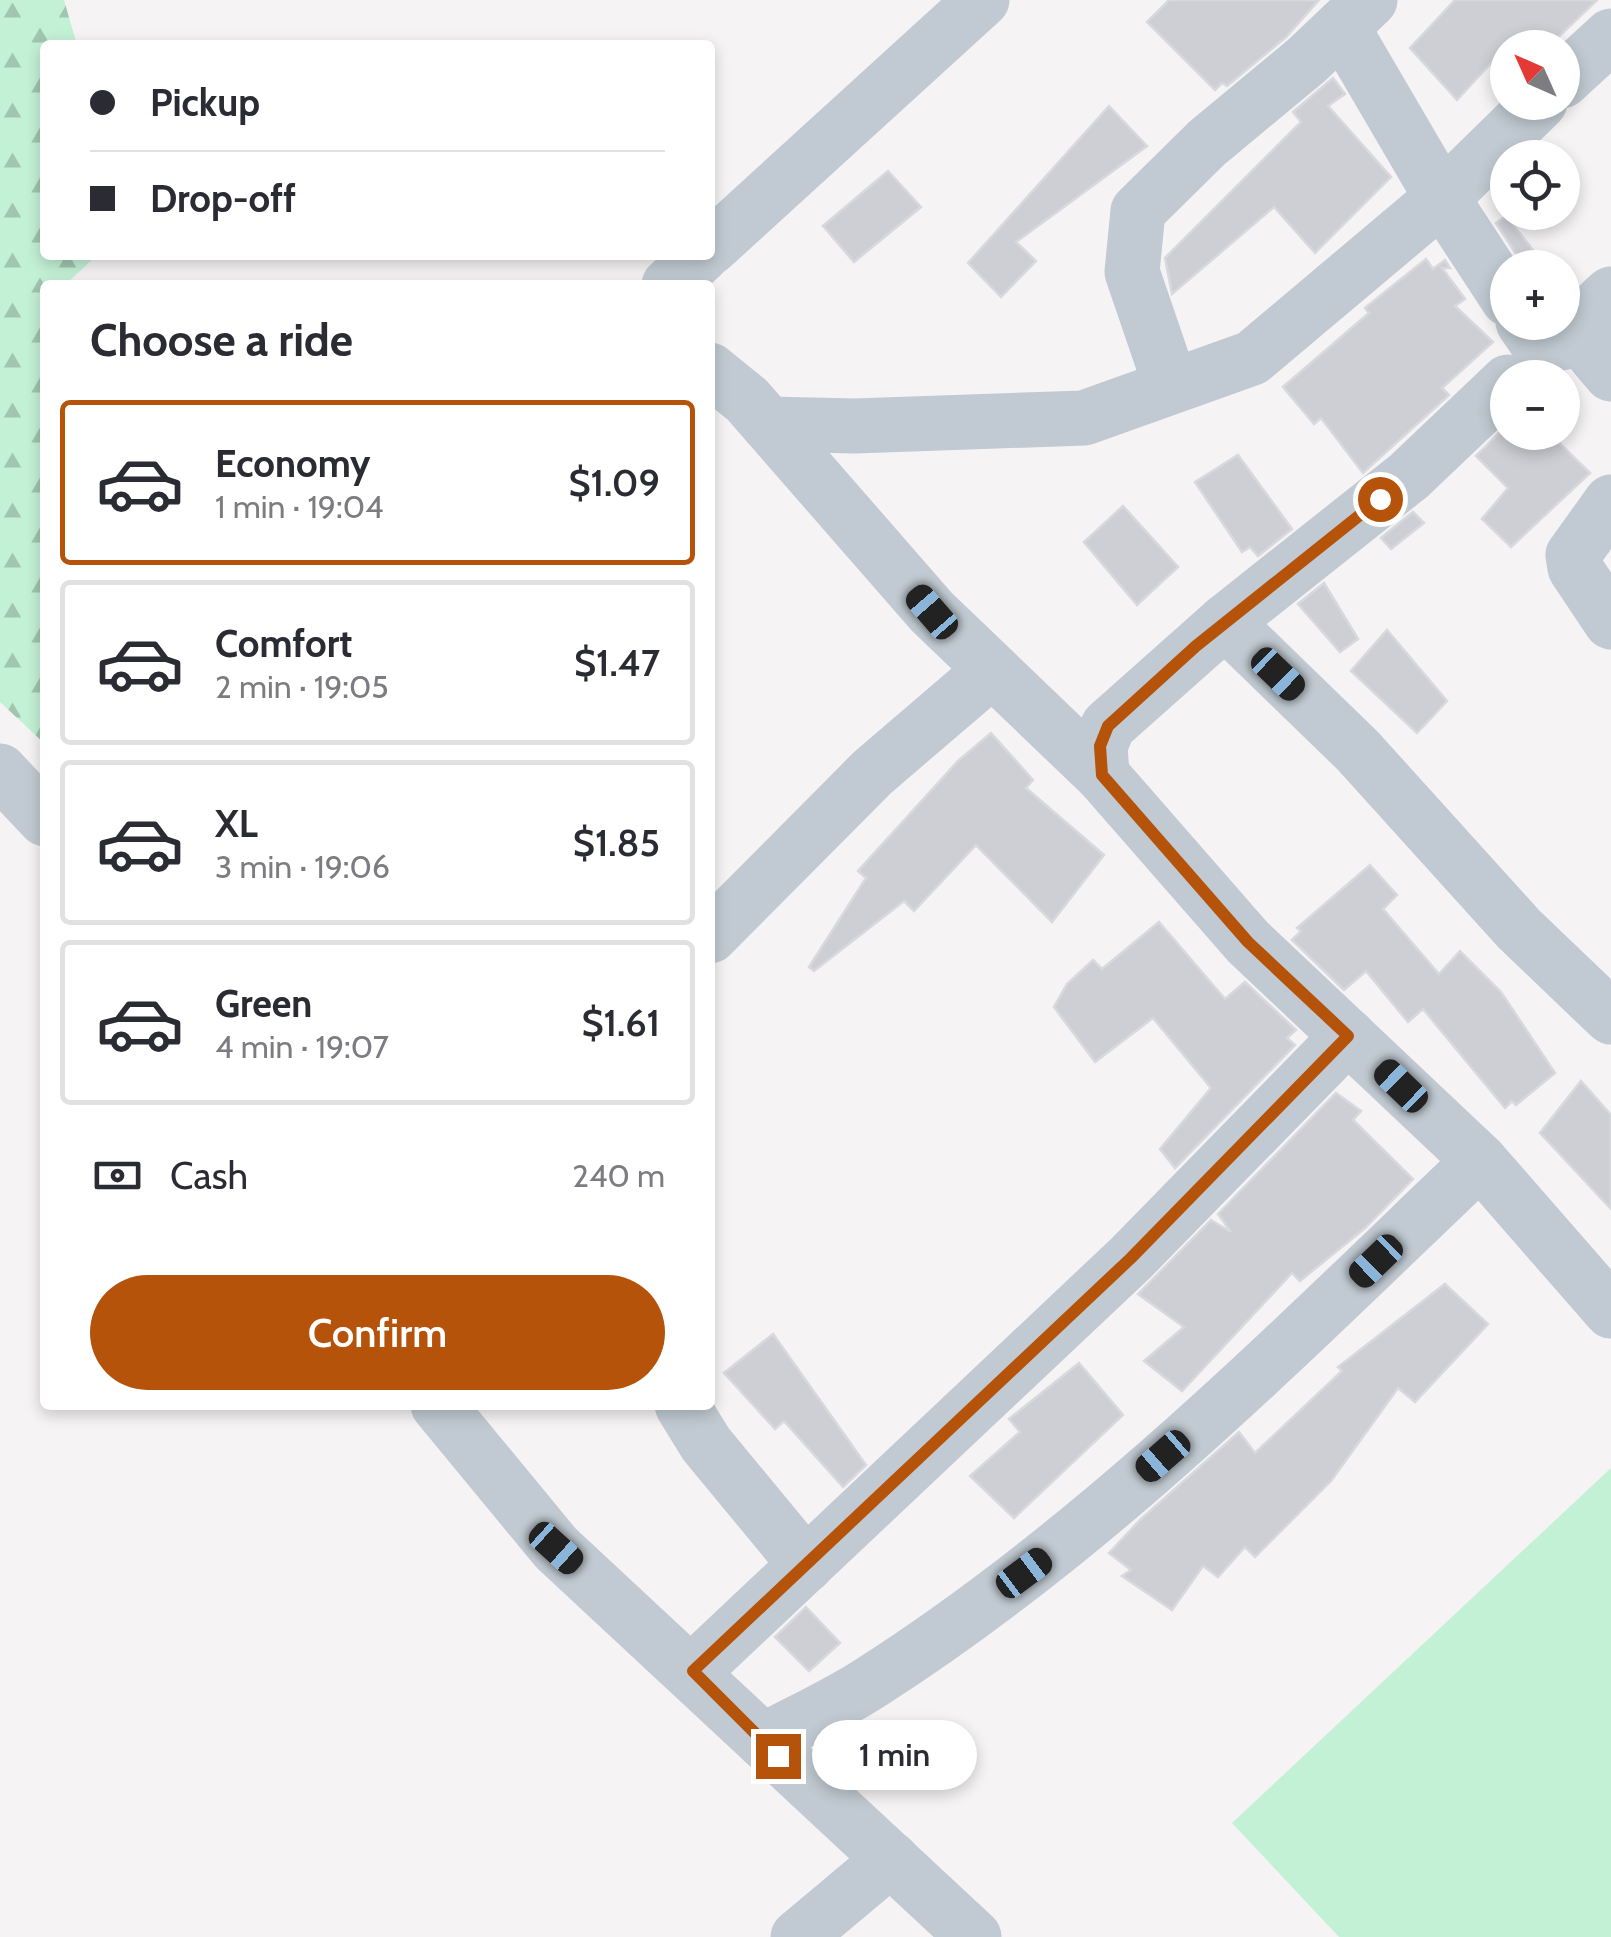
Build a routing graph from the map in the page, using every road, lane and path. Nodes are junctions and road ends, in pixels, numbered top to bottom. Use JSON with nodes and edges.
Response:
{"nodes":[{"id":1,"x":982,"y":0,"type":"edge"},
{"id":2,"x":1356,"y":13,"type":"edge"},
{"id":3,"x":1611,"y":36,"type":"edge"},
{"id":4,"x":1580,"y":64,"type":"edge"},
{"id":5,"x":1522,"y":120,"type":"edge"},
{"id":6,"x":1442,"y":198,"type":"junction"},
{"id":7,"x":715,"y":243,"type":"edge"},
{"id":8,"x":697,"y":260,"type":"edge"},
{"id":9,"x":1490,"y":271,"type":"edge"},
{"id":10,"x":675,"y":280,"type":"edge"},
{"id":11,"x":1611,"y":294,"type":"edge"},
{"id":12,"x":1547,"y":357,"type":"edge"},
{"id":13,"x":715,"y":374,"type":"edge"},
{"id":14,"x":1172,"y":386,"type":"junction"},
{"id":15,"x":768,"y":424,"type":"junction"},
{"id":16,"x":1611,"y":502,"type":"edge"},
{"id":17,"x":1225,"y":622,"type":"junction"},
{"id":18,"x":1611,"y":622,"type":"edge"},
{"id":19,"x":991,"y":671,"type":"junction"},
{"id":20,"x":0,"y":771,"type":"edge"},
{"id":21,"x":1102,"y":775,"type":"junction"},
{"id":22,"x":40,"y":814,"type":"edge"},
{"id":23,"x":715,"y":931,"type":"edge"},
{"id":24,"x":1611,"y":1016,"type":"edge"},
{"id":25,"x":1348,"y":1036,"type":"junction"},
{"id":26,"x":1480,"y":1161,"type":"junction"},
{"id":27,"x":1611,"y":1311,"type":"edge"},
{"id":28,"x":442,"y":1410,"type":"edge"},
{"id":29,"x":685,"y":1410,"type":"edge"},
{"id":30,"x":806,"y":1565,"type":"junction"},
{"id":31,"x":693,"y":1671,"type":"junction"},
{"id":32,"x":762,"y":1740,"type":"junction"},
{"id":33,"x":891,"y":1860,"type":"junction"},
{"id":34,"x":798,"y":1937,"type":"edge"},
{"id":35,"x":974,"y":1937,"type":"edge"}],
"edges":[{"from":1,"to":7,"type":"street"},
{"from":2,"to":6,"type":"street"},
{"from":2,"to":14,"type":"street"},
{"from":3,"to":4,"type":"street"},
{"from":5,"to":6,"type":"street"},
{"from":6,"to":9,"type":"street"},
{"from":6,"to":14,"type":"street"},
{"from":8,"to":10,"type":"street"},
{"from":11,"to":12,"type":"street"},
{"from":12,"to":17,"type":"street"},
{"from":13,"to":15,"type":"street"},
{"from":14,"to":15,"type":"street"},
{"from":15,"to":19,"type":"street"},
{"from":16,"to":18,"type":"street"},
{"from":17,"to":21,"type":"street"},
{"from":17,"to":24,"type":"street"},
{"from":19,"to":21,"type":"street"},
{"from":19,"to":23,"type":"street"},
{"from":20,"to":22,"type":"street"},
{"from":21,"to":25,"type":"street"},
{"from":25,"to":26,"type":"street"},
{"from":25,"to":30,"type":"street"},
{"from":26,"to":27,"type":"street"},
{"from":26,"to":32,"type":"street"},
{"from":28,"to":31,"type":"street"},
{"from":29,"to":30,"type":"street"},
{"from":30,"to":31,"type":"street"},
{"from":31,"to":32,"type":"street"},
{"from":32,"to":33,"type":"street"},
{"from":33,"to":34,"type":"street"},
{"from":33,"to":35,"type":"street"}]}
